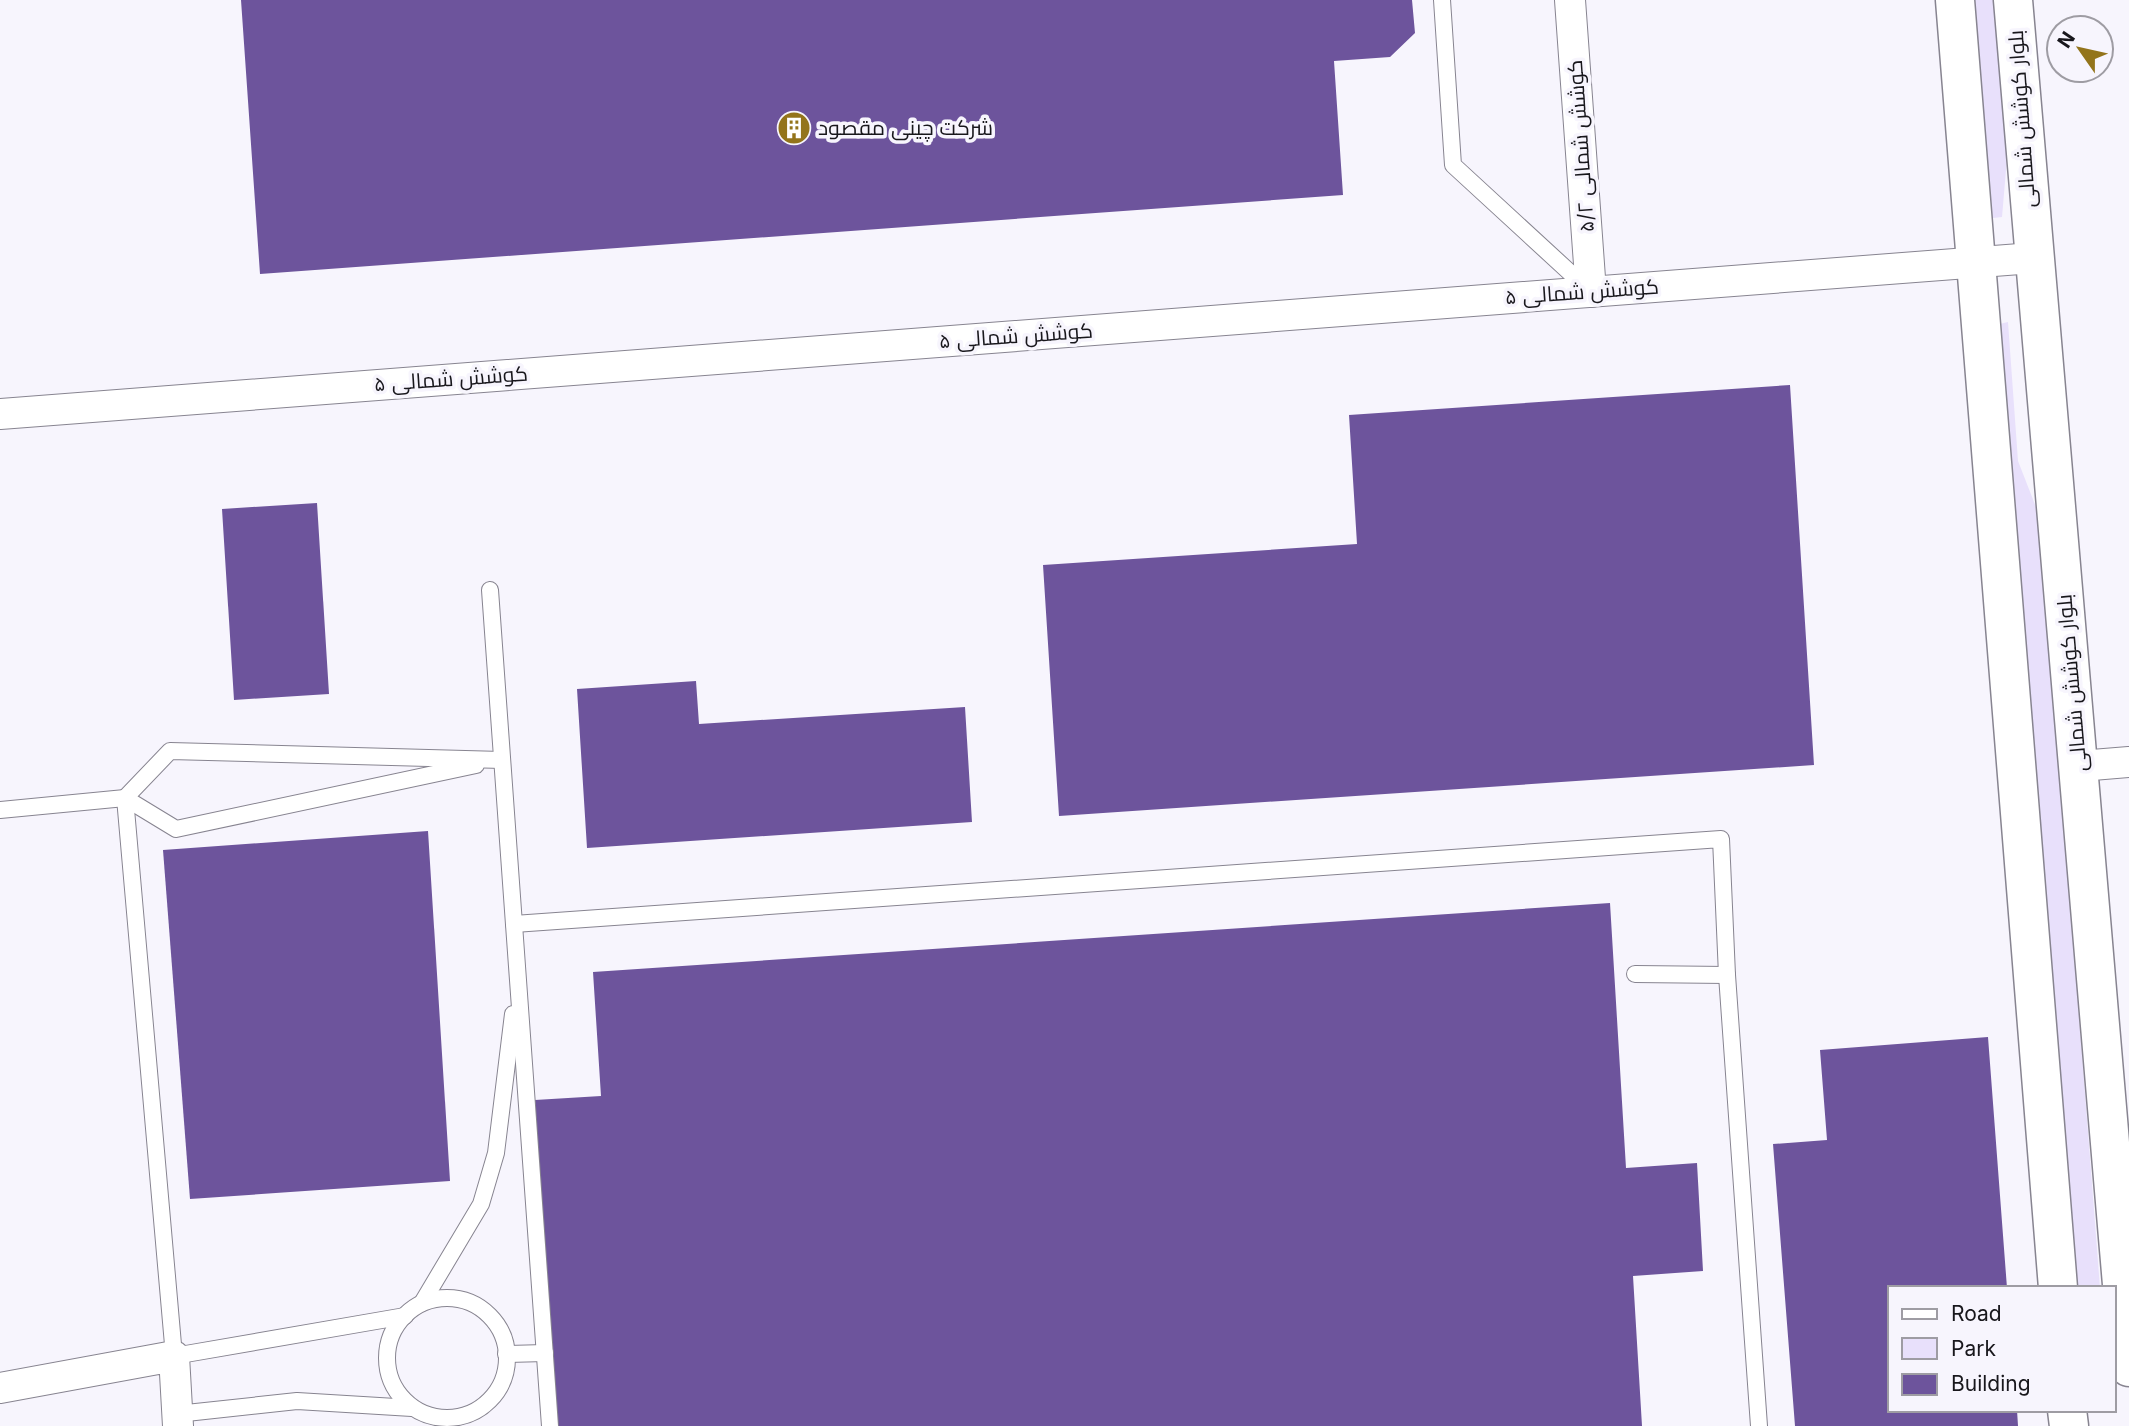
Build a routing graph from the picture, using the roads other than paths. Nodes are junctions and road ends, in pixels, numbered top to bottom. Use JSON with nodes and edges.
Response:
{"nodes":[{"id":1,"x":1442,"y":0,"type":"edge"},
{"id":2,"x":1570,"y":0,"type":"edge"},
{"id":3,"x":1955,"y":0,"type":"edge"},
{"id":4,"x":2014,"y":0,"type":"edge"},
{"id":5,"x":2033,"y":258,"type":"junction"},
{"id":6,"x":1975,"y":262,"type":"junction"},
{"id":7,"x":1591,"y":292,"type":"junction"},
{"id":8,"x":0,"y":414,"type":"edge"},
{"id":9,"x":490,"y":590,"type":"dead end"},
{"id":10,"x":502,"y":760,"type":"junction"},
{"id":11,"x":2129,"y":762,"type":"edge"},
{"id":12,"x":2080,"y":766,"type":"junction"},
{"id":13,"x":125,"y":798,"type":"junction"},
{"id":14,"x":0,"y":810,"type":"edge"},
{"id":15,"x":514,"y":924,"type":"junction"},
{"id":16,"x":1635,"y":974,"type":"dead end"},
{"id":17,"x":1727,"y":975,"type":"junction"},
{"id":18,"x":518,"y":980,"type":"junction"},
{"id":19,"x":2057,"y":1286,"type":"edge"},
{"id":20,"x":422,"y":1303,"type":"junction"},
{"id":21,"x":405,"y":1316,"type":"junction"},
{"id":22,"x":545,"y":1353,"type":"junction"},
{"id":23,"x":506,"y":1354,"type":"junction"},
{"id":24,"x":174,"y":1356,"type":"junction"},
{"id":25,"x":2129,"y":1367,"type":"edge"},
{"id":26,"x":0,"y":1388,"type":"edge"},
{"id":27,"x":412,"y":1408,"type":"junction"},
{"id":28,"x":177,"y":1420,"type":"edge"},
{"id":29,"x":434,"y":1421,"type":"edge"},
{"id":30,"x":550,"y":1426,"type":"edge"},
{"id":31,"x":1759,"y":1426,"type":"edge"}],
"edges":[{"from":1,"to":7,"type":"lane"},
{"from":2,"to":7,"type":"street","name":"کوشش شمالی ۵/٢"},
{"from":3,"to":6,"type":"street"},
{"from":4,"to":5,"type":"street","name":"بلوار کوشش شمالی"},
{"from":5,"to":6,"type":"street","name":"کوشش شمالی ۵"},
{"from":5,"to":12,"type":"street","name":"بلوار کوشش شمالی"},
{"from":6,"to":7,"type":"street","name":"کوشش شمالی ۵"},
{"from":6,"to":19,"type":"street"},
{"from":7,"to":8,"type":"street","name":"کوشش شمالی ۵"},
{"from":9,"to":10,"type":"lane"},
{"from":10,"to":13,"type":"lane"},
{"from":10,"to":13,"type":"lane"},
{"from":10,"to":15,"type":"lane"},
{"from":11,"to":12,"type":"street"},
{"from":12,"to":25,"type":"street","name":"بلوار کوشش شمالی"},
{"from":13,"to":14,"type":"lane"},
{"from":13,"to":24,"type":"lane"},
{"from":15,"to":17,"type":"lane"},
{"from":15,"to":18,"type":"lane"},
{"from":16,"to":17,"type":"lane"},
{"from":17,"to":31,"type":"lane"},
{"from":18,"to":20,"type":"lane"},
{"from":18,"to":22,"type":"lane"},
{"from":20,"to":21,"type":"lane"},
{"from":20,"to":23,"type":"lane"},
{"from":21,"to":24,"type":"lane"},
{"from":21,"to":27,"type":"lane"},
{"from":22,"to":23,"type":"lane"},
{"from":22,"to":30,"type":"lane"},
{"from":23,"to":29,"type":"lane"},
{"from":24,"to":26,"type":"street"},
{"from":24,"to":28,"type":"street"},
{"from":27,"to":28,"type":"lane"},
{"from":27,"to":29,"type":"lane"}]}
